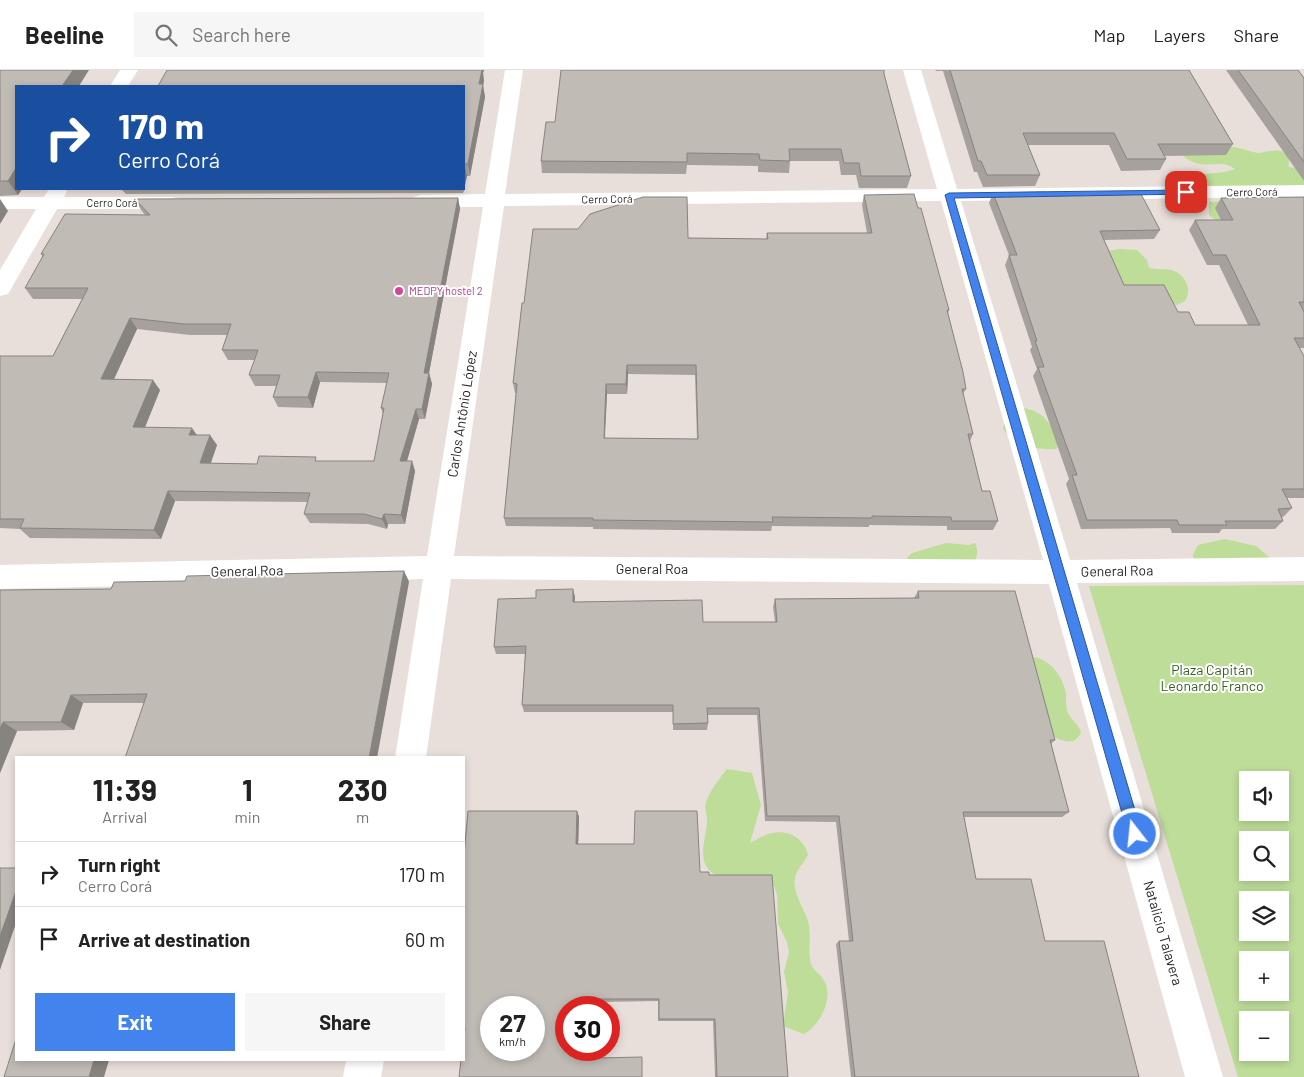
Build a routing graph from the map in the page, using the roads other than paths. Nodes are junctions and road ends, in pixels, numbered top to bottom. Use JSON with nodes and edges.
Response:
{"nodes":[{"id":1,"x":129,"y":70,"type":"edge"},
{"id":2,"x":514,"y":70,"type":"edge"},
{"id":3,"x":912,"y":70,"type":"edge"},
{"id":4,"x":120,"y":85,"type":"edge"},
{"id":5,"x":1304,"y":191,"type":"edge"},
{"id":6,"x":949,"y":195,"type":"junction"},
{"id":7,"x":55,"y":196,"type":"edge"},
{"id":8,"x":405,"y":201,"type":"edge"},
{"id":9,"x":494,"y":201,"type":"junction"},
{"id":10,"x":188,"y":202,"type":"edge"},
{"id":11,"x":0,"y":203,"type":"edge"},
{"id":12,"x":0,"y":289,"type":"edge"},
{"id":13,"x":439,"y":568,"type":"junction"},
{"id":14,"x":1304,"y":569,"type":"edge"},
{"id":15,"x":1060,"y":572,"type":"junction"},
{"id":16,"x":0,"y":576,"type":"edge"},
{"id":17,"x":410,"y":756,"type":"edge"},
{"id":18,"x":365,"y":1061,"type":"edge"},
{"id":19,"x":362,"y":1077,"type":"edge"},
{"id":20,"x":1204,"y":1077,"type":"edge"}],
"edges":[{"from":1,"to":4,"type":"street"},
{"from":2,"to":9,"type":"street","name":"Carlos Antônio López"},
{"from":3,"to":6,"type":"street","name":"Natalicio Talavera"},
{"from":5,"to":6,"type":"street","name":"Cerro Corá"},
{"from":6,"to":9,"type":"street","name":"Cerro Corá"},
{"from":6,"to":15,"type":"street","name":"Natalicio Talavera"},
{"from":7,"to":10,"type":"street","name":"Cerro Corá"},
{"from":7,"to":11,"type":"street","name":"Cerro Corá"},
{"from":7,"to":12,"type":"street"},
{"from":8,"to":9,"type":"street","name":"Cerro Corá"},
{"from":9,"to":13,"type":"street","name":"Carlos Antônio López"},
{"from":13,"to":15,"type":"street","name":"General Roa"},
{"from":13,"to":16,"type":"street","name":"General Roa"},
{"from":13,"to":17,"type":"street","name":"Carlos Antônio López"},
{"from":14,"to":15,"type":"street","name":"General Roa"},
{"from":15,"to":20,"type":"street","name":"Natalicio Talavera"},
{"from":18,"to":19,"type":"street"}]}
